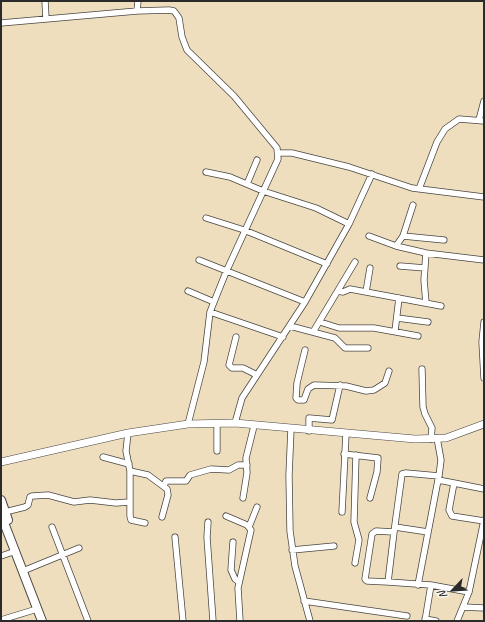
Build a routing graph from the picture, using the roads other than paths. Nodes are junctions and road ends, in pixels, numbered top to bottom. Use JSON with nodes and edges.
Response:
{"nodes":[{"id":1,"x":45,"y":1,"type":"edge"},
{"id":2,"x":138,"y":1,"type":"edge"},
{"id":3,"x":138,"y":11,"type":"junction"},
{"id":4,"x":46,"y":19,"type":"junction"},
{"id":5,"x":1,"y":23,"type":"edge"},
{"id":6,"x":484,"y":101,"type":"edge"},
{"id":7,"x":482,"y":120,"type":"edge"},
{"id":8,"x":279,"y":153,"type":"junction"},
{"id":9,"x":257,"y":160,"type":"dead end"},
{"id":10,"x":206,"y":172,"type":"dead end"},
{"id":11,"x":372,"y":174,"type":"junction"},
{"id":12,"x":247,"y":184,"type":"junction"},
{"id":13,"x":419,"y":189,"type":"junction"},
{"id":14,"x":263,"y":191,"type":"junction"},
{"id":15,"x":484,"y":197,"type":"edge"},
{"id":16,"x":413,"y":205,"type":"dead end"},
{"id":17,"x":206,"y":218,"type":"dead end"},
{"id":18,"x":349,"y":224,"type":"junction"},
{"id":19,"x":244,"y":230,"type":"junction"},
{"id":20,"x":369,"y":236,"type":"dead end"},
{"id":21,"x":404,"y":236,"type":"junction"},
{"id":22,"x":444,"y":240,"type":"dead end"},
{"id":23,"x":396,"y":246,"type":"junction"},
{"id":24,"x":426,"y":253,"type":"junction"},
{"id":25,"x":199,"y":260,"type":"dead end"},
{"id":26,"x":484,"y":260,"type":"edge"},
{"id":27,"x":355,"y":262,"type":"dead end"},
{"id":28,"x":327,"y":264,"type":"junction"},
{"id":29,"x":400,"y":266,"type":"dead end"},
{"id":30,"x":370,"y":268,"type":"dead end"},
{"id":31,"x":425,"y":268,"type":"junction"},
{"id":32,"x":226,"y":272,"type":"junction"},
{"id":33,"x":188,"y":291,"type":"dead end"},
{"id":34,"x":338,"y":291,"type":"junction"},
{"id":35,"x":366,"y":292,"type":"junction"},
{"id":36,"x":399,"y":298,"type":"junction"},
{"id":37,"x":214,"y":302,"type":"junction"},
{"id":38,"x":305,"y":302,"type":"junction"},
{"id":39,"x":426,"y":303,"type":"junction"},
{"id":40,"x":441,"y":306,"type":"dead end"},
{"id":41,"x":210,"y":312,"type":"junction"},
{"id":42,"x":397,"y":318,"type":"junction"},
{"id":43,"x":320,"y":322,"type":"junction"},
{"id":44,"x":428,"y":322,"type":"dead end"},
{"id":45,"x":484,"y":322,"type":"edge"},
{"id":46,"x":290,"y":326,"type":"junction"},
{"id":47,"x":313,"y":332,"type":"junction"},
{"id":48,"x":395,"y":332,"type":"junction"},
{"id":49,"x":418,"y":336,"type":"dead end"},
{"id":50,"x":236,"y":337,"type":"dead end"},
{"id":51,"x":283,"y":337,"type":"junction"},
{"id":52,"x":368,"y":348,"type":"dead end"},
{"id":53,"x":305,"y":350,"type":"dead end"},
{"id":54,"x":422,"y":369,"type":"dead end"},
{"id":55,"x":389,"y":371,"type":"dead end"},
{"id":56,"x":257,"y":375,"type":"junction"},
{"id":57,"x":484,"y":378,"type":"edge"},
{"id":58,"x":340,"y":385,"type":"junction"},
{"id":59,"x":235,"y":423,"type":"junction"},
{"id":60,"x":188,"y":424,"type":"junction"},
{"id":61,"x":217,"y":424,"type":"junction"},
{"id":62,"x":484,"y":424,"type":"edge"},
{"id":63,"x":254,"y":426,"type":"junction"},
{"id":64,"x":291,"y":429,"type":"junction"},
{"id":65,"x":308,"y":431,"type":"junction"},
{"id":66,"x":128,"y":434,"type":"junction"},
{"id":67,"x":346,"y":434,"type":"junction"},
{"id":68,"x":434,"y":438,"type":"junction"},
{"id":69,"x":218,"y":451,"type":"dead end"},
{"id":70,"x":344,"y":454,"type":"junction"},
{"id":71,"x":356,"y":455,"type":"junction"},
{"id":72,"x":103,"y":457,"type":"dead end"},
{"id":73,"x":1,"y":462,"type":"edge"},
{"id":74,"x":129,"y":464,"type":"junction"},
{"id":75,"x":247,"y":465,"type":"junction"},
{"id":76,"x":130,"y":471,"type":"junction"},
{"id":77,"x":438,"y":478,"type":"junction"},
{"id":78,"x":454,"y":483,"type":"junction"},
{"id":79,"x":164,"y":486,"type":"junction"},
{"id":80,"x":484,"y":489,"type":"edge"},
{"id":81,"x":243,"y":498,"type":"dead end"},
{"id":82,"x":370,"y":498,"type":"dead end"},
{"id":83,"x":1,"y":500,"type":"edge"},
{"id":84,"x":129,"y":502,"type":"junction"},
{"id":85,"x":257,"y":507,"type":"dead end"},
{"id":86,"x":342,"y":512,"type":"dead end"},
{"id":87,"x":3,"y":514,"type":"edge"},
{"id":88,"x":162,"y":516,"type":"dead end"},
{"id":89,"x":226,"y":516,"type":"dead end"},
{"id":90,"x":484,"y":520,"type":"edge"},
{"id":91,"x":208,"y":522,"type":"dead end"},
{"id":92,"x":145,"y":523,"type":"dead end"},
{"id":93,"x":52,"y":527,"type":"dead end"},
{"id":94,"x":249,"y":527,"type":"junction"},
{"id":95,"x":395,"y":529,"type":"junction"},
{"id":96,"x":428,"y":532,"type":"junction"},
{"id":97,"x":175,"y":537,"type":"dead end"},
{"id":98,"x":233,"y":542,"type":"dead end"},
{"id":99,"x":334,"y":546,"type":"dead end"},
{"id":100,"x":79,"y":548,"type":"dead end"},
{"id":101,"x":292,"y":550,"type":"junction"},
{"id":102,"x":16,"y":551,"type":"junction"},
{"id":103,"x":62,"y":555,"type":"junction"},
{"id":104,"x":1,"y":556,"type":"edge"},
{"id":105,"x":355,"y":563,"type":"dead end"},
{"id":106,"x":23,"y":571,"type":"junction"},
{"id":107,"x":239,"y":582,"type":"junction"},
{"id":108,"x":388,"y":582,"type":"junction"},
{"id":109,"x":418,"y":585,"type":"junction"},
{"id":110,"x":431,"y":585,"type":"junction"},
{"id":111,"x":469,"y":592,"type":"junction"},
{"id":112,"x":304,"y":601,"type":"junction"},
{"id":113,"x":463,"y":607,"type":"junction"},
{"id":114,"x":484,"y":608,"type":"edge"},
{"id":115,"x":37,"y":609,"type":"junction"},
{"id":116,"x":407,"y":616,"type":"dead end"},
{"id":117,"x":1,"y":620,"type":"edge"},
{"id":118,"x":425,"y":620,"type":"edge"},
{"id":119,"x":42,"y":621,"type":"edge"},
{"id":120,"x":88,"y":621,"type":"edge"},
{"id":121,"x":183,"y":621,"type":"edge"},
{"id":122,"x":213,"y":621,"type":"edge"},
{"id":123,"x":240,"y":621,"type":"edge"},
{"id":124,"x":310,"y":621,"type":"edge"},
{"id":125,"x":436,"y":621,"type":"edge"},
{"id":126,"x":457,"y":621,"type":"edge"}],
"edges":[{"from":1,"to":4,"type":"street"},
{"from":2,"to":3,"type":"street"},
{"from":3,"to":4,"type":"street"},
{"from":3,"to":8,"type":"street"},
{"from":4,"to":5,"type":"street"},
{"from":6,"to":7,"type":"street"},
{"from":7,"to":13,"type":"street"},
{"from":8,"to":11,"type":"street"},
{"from":8,"to":14,"type":"street"},
{"from":9,"to":12,"type":"street"},
{"from":10,"to":12,"type":"street"},
{"from":11,"to":13,"type":"street"},
{"from":11,"to":18,"type":"street"},
{"from":12,"to":14,"type":"street"},
{"from":13,"to":15,"type":"street"},
{"from":14,"to":18,"type":"street"},
{"from":14,"to":19,"type":"street"},
{"from":16,"to":21,"type":"street"},
{"from":17,"to":19,"type":"street"},
{"from":18,"to":28,"type":"street"},
{"from":19,"to":28,"type":"street"},
{"from":19,"to":32,"type":"street"},
{"from":20,"to":23,"type":"street"},
{"from":21,"to":22,"type":"street"},
{"from":21,"to":23,"type":"street"},
{"from":23,"to":24,"type":"street"},
{"from":24,"to":26,"type":"street"},
{"from":24,"to":31,"type":"street"},
{"from":25,"to":32,"type":"street"},
{"from":27,"to":34,"type":"street"},
{"from":28,"to":38,"type":"street"},
{"from":29,"to":31,"type":"street"},
{"from":30,"to":35,"type":"street"},
{"from":31,"to":39,"type":"street"},
{"from":32,"to":37,"type":"street"},
{"from":32,"to":38,"type":"street"},
{"from":33,"to":37,"type":"street"},
{"from":34,"to":35,"type":"street"},
{"from":34,"to":43,"type":"street"},
{"from":35,"to":36,"type":"street"},
{"from":36,"to":39,"type":"street"},
{"from":36,"to":42,"type":"street"},
{"from":37,"to":41,"type":"street"},
{"from":38,"to":46,"type":"street"},
{"from":39,"to":40,"type":"street"},
{"from":41,"to":51,"type":"street"},
{"from":41,"to":60,"type":"street"},
{"from":42,"to":44,"type":"street"},
{"from":42,"to":48,"type":"street"},
{"from":43,"to":47,"type":"street"},
{"from":43,"to":48,"type":"street"},
{"from":45,"to":57,"type":"street"},
{"from":46,"to":47,"type":"street"},
{"from":46,"to":51,"type":"street"},
{"from":47,"to":52,"type":"street"},
{"from":48,"to":49,"type":"street"},
{"from":50,"to":56,"type":"street"},
{"from":51,"to":56,"type":"street"},
{"from":53,"to":58,"type":"street"},
{"from":54,"to":68,"type":"street"},
{"from":55,"to":58,"type":"street"},
{"from":56,"to":59,"type":"street"},
{"from":58,"to":65,"type":"street"},
{"from":59,"to":61,"type":"street"},
{"from":59,"to":63,"type":"street"},
{"from":60,"to":61,"type":"street"},
{"from":60,"to":66,"type":"street"},
{"from":61,"to":69,"type":"street"},
{"from":62,"to":68,"type":"street"},
{"from":63,"to":64,"type":"street"},
{"from":63,"to":75,"type":"street"},
{"from":64,"to":65,"type":"street"},
{"from":64,"to":101,"type":"street"},
{"from":65,"to":67,"type":"street"},
{"from":66,"to":73,"type":"street"},
{"from":66,"to":74,"type":"street"},
{"from":67,"to":68,"type":"street"},
{"from":67,"to":70,"type":"street"},
{"from":68,"to":77,"type":"street"},
{"from":70,"to":71,"type":"street"},
{"from":70,"to":86,"type":"street"},
{"from":71,"to":82,"type":"street"},
{"from":71,"to":105,"type":"street"},
{"from":72,"to":74,"type":"street"},
{"from":74,"to":76,"type":"street"},
{"from":75,"to":79,"type":"street"},
{"from":75,"to":81,"type":"street"},
{"from":76,"to":79,"type":"street"},
{"from":76,"to":84,"type":"street"},
{"from":77,"to":78,"type":"street"},
{"from":77,"to":95,"type":"street"},
{"from":77,"to":96,"type":"street"},
{"from":78,"to":80,"type":"street"},
{"from":78,"to":90,"type":"street"},
{"from":79,"to":88,"type":"street"},
{"from":83,"to":87,"type":"main road"},
{"from":84,"to":87,"type":"street"},
{"from":84,"to":92,"type":"street"},
{"from":85,"to":94,"type":"street"},
{"from":87,"to":102,"type":"main road"},
{"from":89,"to":94,"type":"street"},
{"from":90,"to":111,"type":"street"},
{"from":91,"to":122,"type":"street"},
{"from":93,"to":103,"type":"street"},
{"from":94,"to":107,"type":"street"},
{"from":95,"to":96,"type":"street"},
{"from":95,"to":108,"type":"street"},
{"from":95,"to":108,"type":"street"},
{"from":96,"to":109,"type":"street"},
{"from":97,"to":121,"type":"street"},
{"from":98,"to":107,"type":"street"},
{"from":99,"to":101,"type":"street"},
{"from":100,"to":103,"type":"street"},
{"from":101,"to":112,"type":"street"},
{"from":102,"to":104,"type":"street"},
{"from":102,"to":106,"type":"main road"},
{"from":103,"to":106,"type":"street"},
{"from":103,"to":120,"type":"street"},
{"from":106,"to":115,"type":"main road"},
{"from":107,"to":123,"type":"street"},
{"from":108,"to":109,"type":"street"},
{"from":109,"to":110,"type":"street"},
{"from":110,"to":111,"type":"street"},
{"from":110,"to":118,"type":"street"},
{"from":111,"to":113,"type":"street"},
{"from":112,"to":116,"type":"street"},
{"from":112,"to":124,"type":"street"},
{"from":113,"to":114,"type":"street"},
{"from":113,"to":126,"type":"street"},
{"from":115,"to":117,"type":"street"},
{"from":115,"to":119,"type":"main road"},
{"from":118,"to":125,"type":"street"}]}
